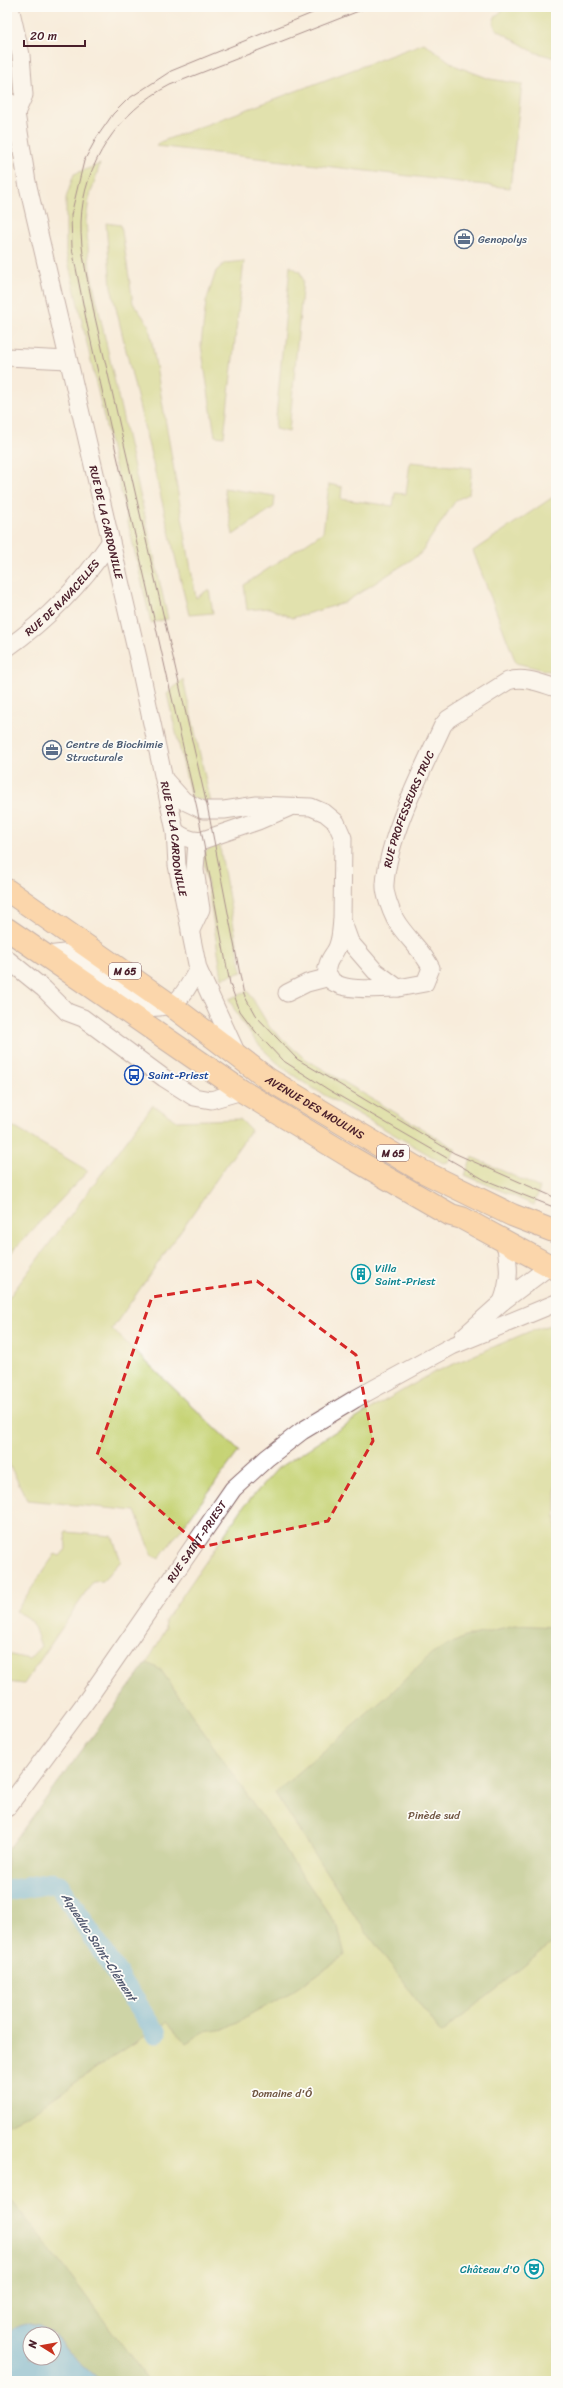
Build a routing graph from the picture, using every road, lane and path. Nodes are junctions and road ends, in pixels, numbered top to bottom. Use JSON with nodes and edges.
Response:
{"nodes":[{"id":1,"x":10,"y":7,"type":"edge"},
{"id":2,"x":10,"y":109,"type":"edge"},
{"id":3,"x":7,"y":356,"type":"edge"},
{"id":4,"x":68,"y":360,"type":"junction"},
{"id":5,"x":111,"y":541,"type":"junction"},
{"id":6,"x":7,"y":648,"type":"edge"},
{"id":7,"x":556,"y":688,"type":"edge"},
{"id":8,"x":163,"y":778,"type":"junction"},
{"id":9,"x":291,"y":807,"type":"junction"},
{"id":10,"x":175,"y":830,"type":"junction"},
{"id":11,"x":197,"y":841,"type":"junction"},
{"id":12,"x":7,"y":890,"type":"edge"},
{"id":13,"x":342,"y":920,"type":"junction"},
{"id":14,"x":7,"y":929,"type":"edge"},
{"id":15,"x":190,"y":932,"type":"junction"},
{"id":16,"x":47,"y":955,"type":"junction"},
{"id":17,"x":7,"y":959,"type":"edge"},
{"id":18,"x":198,"y":970,"type":"junction"},
{"id":19,"x":330,"y":978,"type":"junction"},
{"id":20,"x":398,"y":988,"type":"junction"},
{"id":21,"x":287,"y":993,"type":"dead end"},
{"id":22,"x":172,"y":1006,"type":"junction"},
{"id":23,"x":239,"y":1058,"type":"junction"},
{"id":24,"x":242,"y":1091,"type":"junction"},
{"id":25,"x":556,"y":1232,"type":"edge"},
{"id":26,"x":504,"y":1241,"type":"junction"},
{"id":27,"x":554,"y":1266,"type":"edge"},
{"id":28,"x":502,"y":1302,"type":"junction"},
{"id":29,"x":556,"y":1303,"type":"edge"},
{"id":30,"x":452,"y":1346,"type":"junction"},
{"id":31,"x":7,"y":1808,"type":"edge"}],
"edges":[{"from":1,"to":2,"type":"street","name":"RUE DE LA CARDONILLE"},
{"from":2,"to":4,"type":"street","name":"RUE DE LA CARDONILLE"},
{"from":3,"to":4,"type":"street"},
{"from":4,"to":5,"type":"street","name":"RUE DE LA CARDONILLE"},
{"from":5,"to":6,"type":"street","name":"RUE DE NAVACELLES"},
{"from":5,"to":8,"type":"street","name":"RUE DE LA CARDONILLE"},
{"from":7,"to":20,"type":"street","name":"RUE PROFESSEURS TRUC"},
{"from":8,"to":9,"type":"street"},
{"from":8,"to":10,"type":"street","name":"RUE DE LA CARDONILLE"},
{"from":9,"to":11,"type":"street"},
{"from":9,"to":13,"type":"street"},
{"from":10,"to":11,"type":"street"},
{"from":10,"to":15,"type":"street","name":"RUE DE LA CARDONILLE"},
{"from":11,"to":15,"type":"street","name":"RUE DE LA CARDONILLE"},
{"from":12,"to":22,"type":"main road","name":"AVENUE DES MOULINS","number":"M 65"},
{"from":13,"to":19,"type":"street"},
{"from":13,"to":20,"type":"street"},
{"from":14,"to":16,"type":"main road","number":"M 65"},
{"from":15,"to":18,"type":"street","name":"RUE DE LA CARDONILLE"},
{"from":16,"to":22,"type":"street"},
{"from":16,"to":24,"type":"main road","number":"M 65"},
{"from":17,"to":24,"type":"street"},
{"from":18,"to":22,"type":"street"},
{"from":18,"to":23,"type":"street","name":"RUE DE LA CARDONILLE"},
{"from":19,"to":20,"type":"street","name":"RUE PROFESSEURS TRUC"},
{"from":19,"to":21,"type":"street"},
{"from":22,"to":23,"type":"main road","name":"AVENUE DES MOULINS","number":"M 65"},
{"from":23,"to":25,"type":"main road","name":"AVENUE DES MOULINS","number":"M 65"},
{"from":24,"to":26,"type":"main road","number":"M 65"},
{"from":26,"to":27,"type":"main road","number":"M 65"},
{"from":26,"to":28,"type":"street","name":"RUE SAINT-PRIEST"},
{"from":27,"to":28,"type":"street","name":"RUE SAINT-PRIEST"},
{"from":28,"to":30,"type":"street","name":"RUE SAINT-PRIEST"},
{"from":29,"to":30,"type":"street","name":"RUE SAINT-PRIEST"},
{"from":30,"to":31,"type":"street","name":"RUE SAINT-PRIEST"}]}
